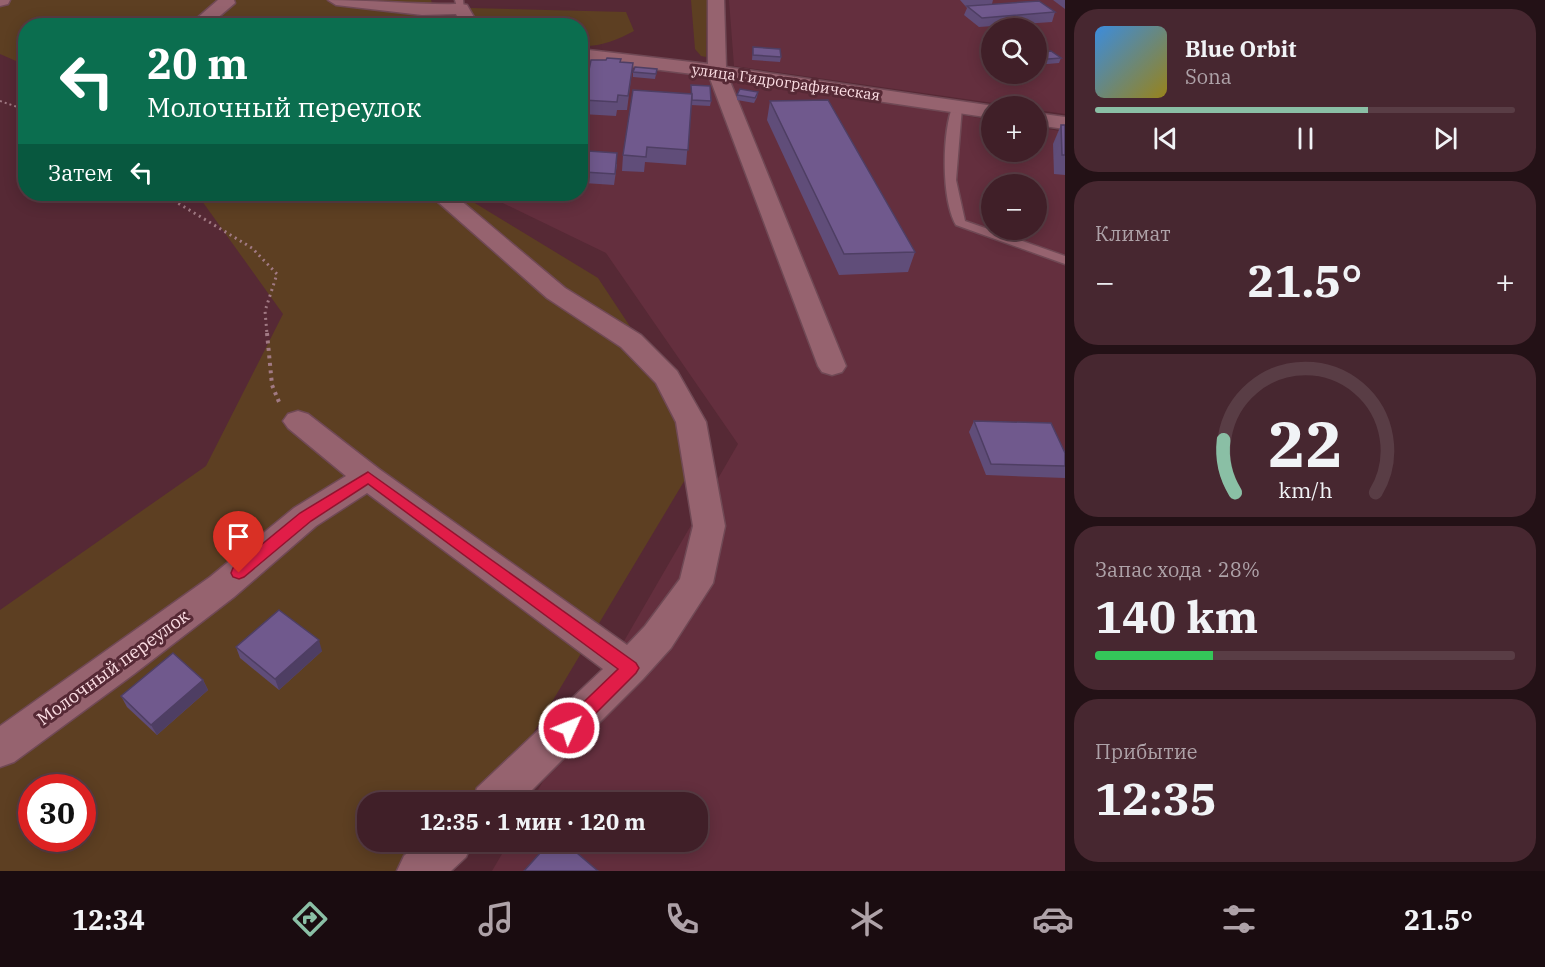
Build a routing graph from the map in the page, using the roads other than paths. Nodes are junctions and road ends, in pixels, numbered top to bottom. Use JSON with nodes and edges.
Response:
{"nodes":[{"id":1,"x":226,"y":0,"type":"edge"},
{"id":2,"x":336,"y":0,"type":"edge"},
{"id":3,"x":716,"y":0,"type":"edge"},
{"id":4,"x":460,"y":5,"type":"edge"},
{"id":5,"x":207,"y":18,"type":"edge"},
{"id":6,"x":588,"y":55,"type":"edge"},
{"id":7,"x":717,"y":71,"type":"junction"},
{"id":8,"x":957,"y":107,"type":"junction"},
{"id":9,"x":981,"y":110,"type":"edge"},
{"id":10,"x":1047,"y":121,"type":"edge"},
{"id":11,"x":1065,"y":123,"type":"edge"},
{"id":12,"x":448,"y":201,"type":"edge"},
{"id":13,"x":1065,"y":260,"type":"edge"},
{"id":14,"x":832,"y":366,"type":"dead end"},
{"id":15,"x":298,"y":421,"type":"road end"},
{"id":16,"x":368,"y":477,"type":"junction"},
{"id":17,"x":630,"y":668,"type":"junction"},
{"id":18,"x":0,"y":749,"type":"edge"},
{"id":19,"x":502,"y":792,"type":"edge"},
{"id":20,"x":440,"y":852,"type":"edge"},
{"id":21,"x":419,"y":871,"type":"edge"}],
"edges":[{"from":1,"to":5,"type":"street"},
{"from":2,"to":4,"type":"street"},
{"from":3,"to":7,"type":"street"},
{"from":6,"to":7,"type":"street","name":"улица Гидрографическая"},
{"from":7,"to":8,"type":"street","name":"улица Гидрографическая"},
{"from":7,"to":14,"type":"street"},
{"from":8,"to":9,"type":"street","name":"улица Гидрографическая"},
{"from":8,"to":13,"type":"lane"},
{"from":10,"to":11,"type":"street"},
{"from":12,"to":17,"type":"street"},
{"from":15,"to":16,"type":"street"},
{"from":16,"to":17,"type":"street"},
{"from":16,"to":18,"type":"street","name":"Молочный переулок"},
{"from":17,"to":19,"type":"street"},
{"from":20,"to":21,"type":"street"}]}
